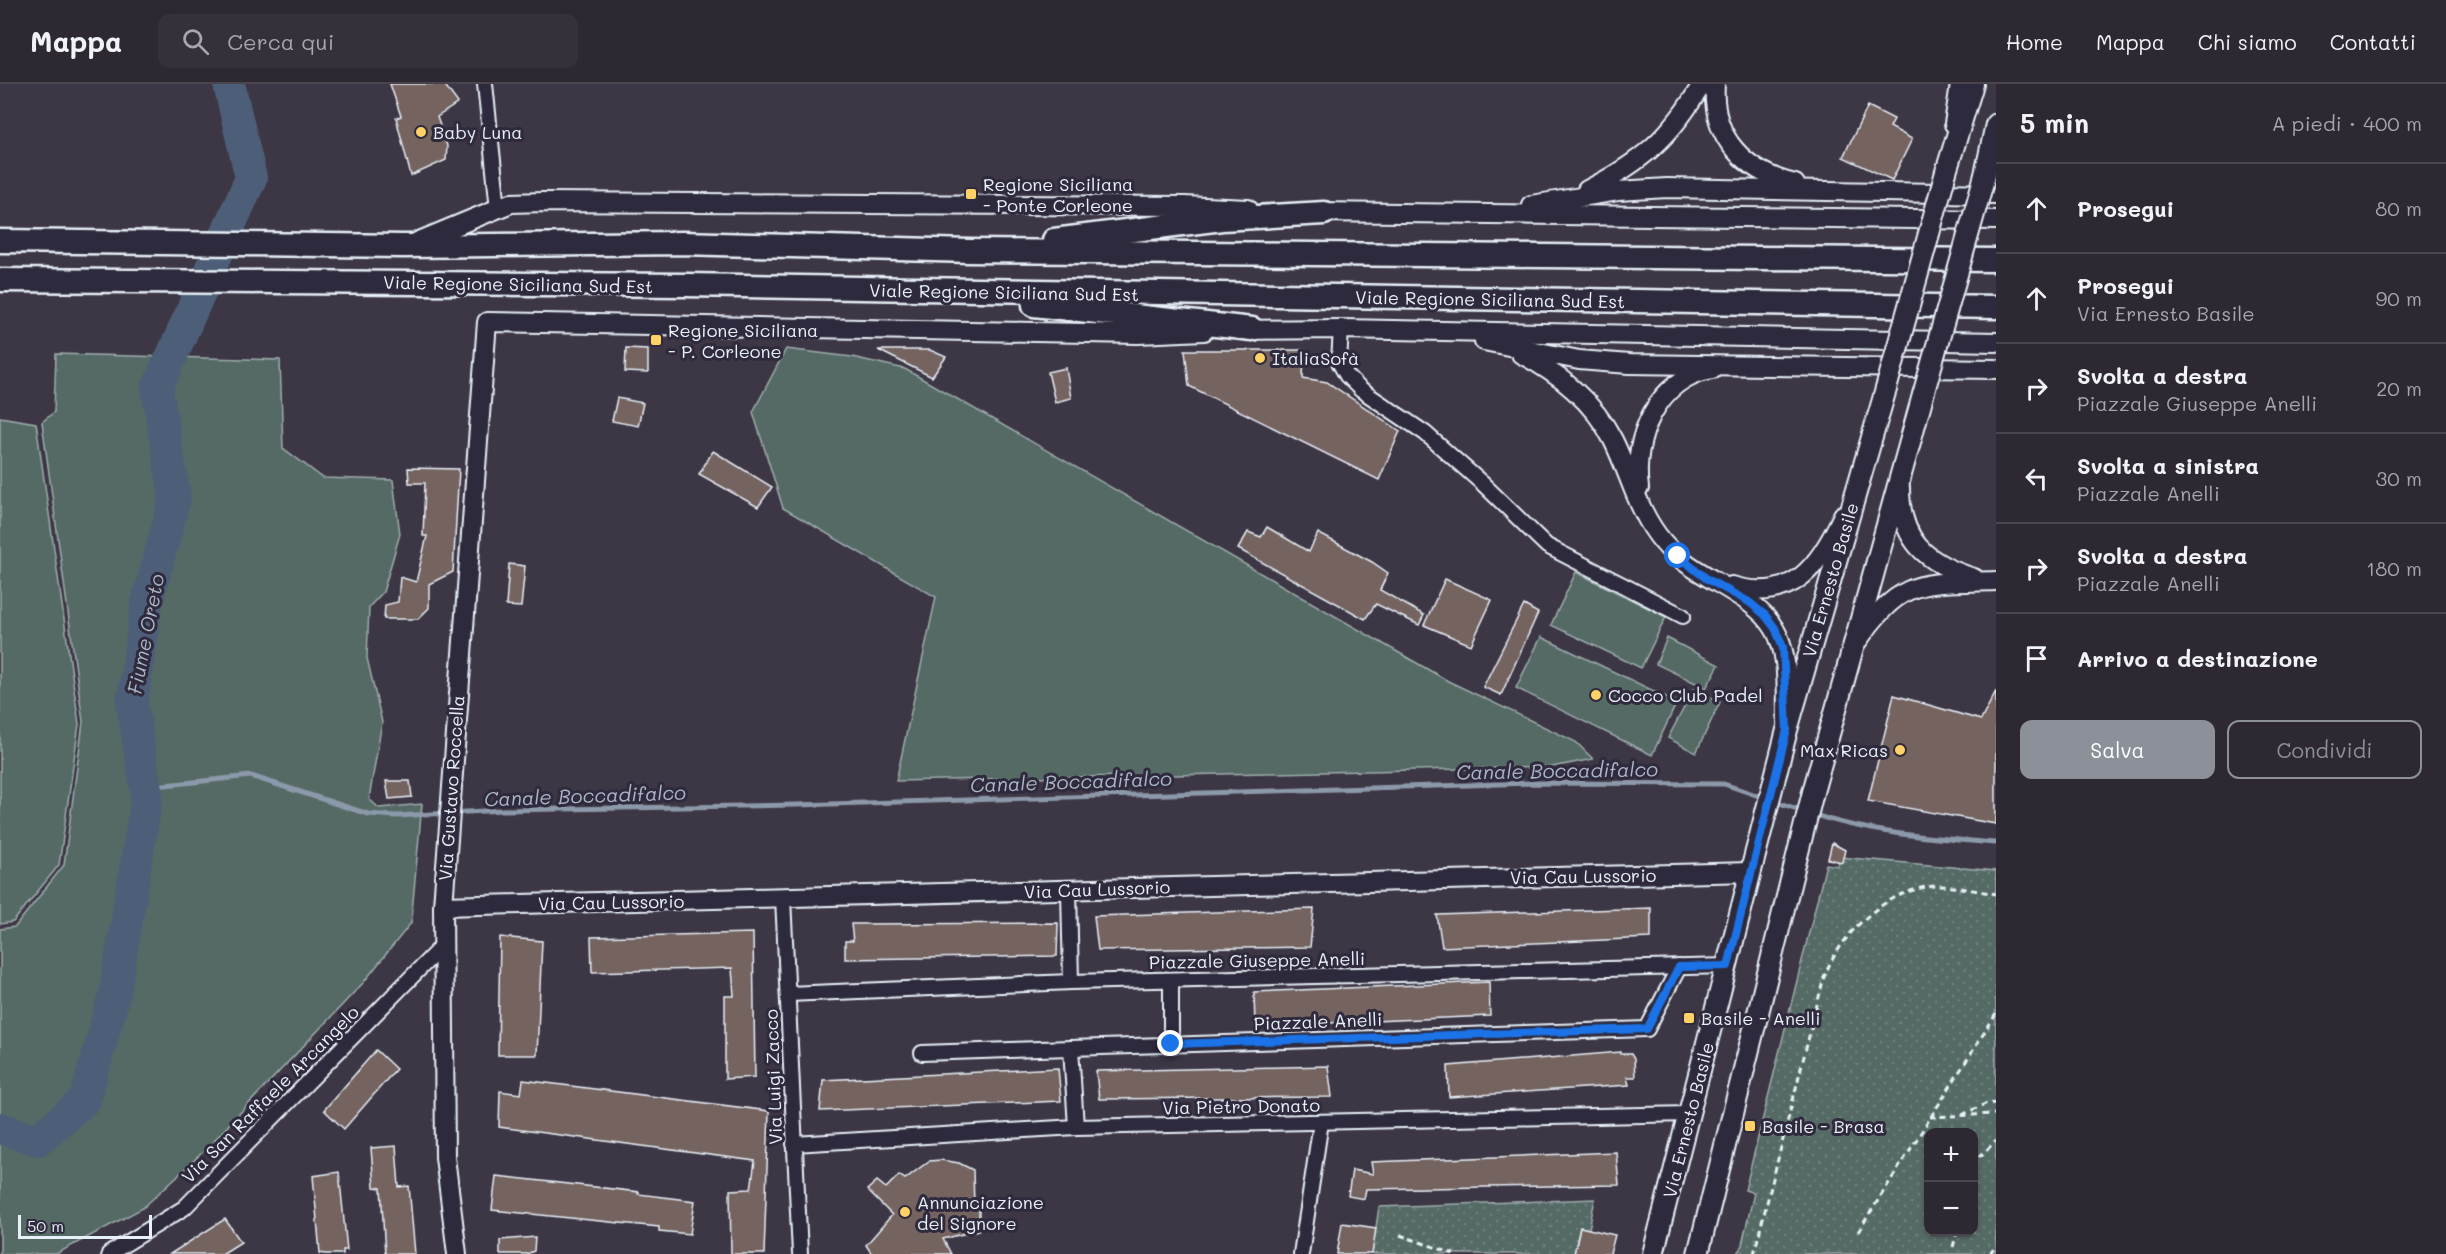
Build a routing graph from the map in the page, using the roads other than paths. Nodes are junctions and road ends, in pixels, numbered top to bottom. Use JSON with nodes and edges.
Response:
{"nodes":[{"id":1,"x":485,"y":84,"type":"edge"},
{"id":2,"x":1702,"y":84,"type":"edge"},
{"id":3,"x":1714,"y":84,"type":"edge"},
{"id":4,"x":1968,"y":87,"type":"edge"},
{"id":5,"x":1996,"y":124,"type":"edge"},
{"id":6,"x":1996,"y":143,"type":"edge"},
{"id":7,"x":1985,"y":175,"type":"junction"},
{"id":8,"x":1820,"y":190,"type":"junction"},
{"id":9,"x":1996,"y":194,"type":"edge"},
{"id":10,"x":1570,"y":199,"type":"junction"},
{"id":11,"x":498,"y":209,"type":"junction"},
{"id":12,"x":1324,"y":213,"type":"junction"},
{"id":13,"x":1478,"y":213,"type":"junction"},
{"id":14,"x":1996,"y":220,"type":"edge"},
{"id":15,"x":6,"y":240,"type":"edge"},
{"id":16,"x":404,"y":246,"type":"junction"},
{"id":17,"x":970,"y":251,"type":"junction"},
{"id":18,"x":1996,"y":260,"type":"edge"},
{"id":19,"x":4,"y":282,"type":"edge"},
{"id":20,"x":892,"y":291,"type":"junction"},
{"id":21,"x":1996,"y":307,"type":"edge"},
{"id":22,"x":487,"y":322,"type":"joint"},
{"id":23,"x":1252,"y":329,"type":"junction"},
{"id":24,"x":1341,"y":329,"type":"junction"},
{"id":25,"x":1440,"y":332,"type":"junction"},
{"id":26,"x":1996,"y":342,"type":"edge"},
{"id":27,"x":1504,"y":345,"type":"junction"},
{"id":28,"x":1736,"y":365,"type":"junction"},
{"id":29,"x":1996,"y":369,"type":"edge"},
{"id":30,"x":1861,"y":475,"type":"junction"},
{"id":31,"x":1900,"y":478,"type":"junction"},
{"id":32,"x":1642,"y":508,"type":"junction"},
{"id":33,"x":1707,"y":579,"type":"junction"},
{"id":34,"x":1990,"y":581,"type":"edge"},
{"id":35,"x":1683,"y":616,"type":"dead end"},
{"id":36,"x":1852,"y":650,"type":"junction"},
{"id":37,"x":1787,"y":730,"type":"junction"},
{"id":38,"x":1751,"y":872,"type":"junction"},
{"id":39,"x":1069,"y":890,"type":"junction"},
{"id":40,"x":783,"y":898,"type":"junction"},
{"id":41,"x":443,"y":906,"type":"junction"},
{"id":42,"x":444,"y":944,"type":"junction"},
{"id":43,"x":1728,"y":966,"type":"junction"},
{"id":44,"x":1679,"y":967,"type":"junction"},
{"id":45,"x":1171,"y":980,"type":"junction"},
{"id":46,"x":1071,"y":982,"type":"junction"},
{"id":47,"x":788,"y":994,"type":"junction"},
{"id":48,"x":1171,"y":1044,"type":"junction"},
{"id":49,"x":1071,"y":1048,"type":"junction"},
{"id":50,"x":922,"y":1053,"type":"dead end"},
{"id":51,"x":1689,"y":1114,"type":"junction"},
{"id":52,"x":1321,"y":1122,"type":"junction"},
{"id":53,"x":1076,"y":1127,"type":"junction"},
{"id":54,"x":794,"y":1144,"type":"junction"},
{"id":55,"x":110,"y":1254,"type":"edge"},
{"id":56,"x":457,"y":1254,"type":"edge"},
{"id":57,"x":800,"y":1254,"type":"edge"},
{"id":58,"x":1301,"y":1254,"type":"edge"},
{"id":59,"x":1653,"y":1254,"type":"edge"},
{"id":60,"x":1698,"y":1254,"type":"edge"}],
"edges":[{"from":1,"to":11,"type":"street"},
{"from":2,"to":10,"type":"street"},
{"from":3,"to":8,"type":"street"},
{"from":4,"to":30,"type":"main road","name":"Via Ernesto Basile","bridge":true},
{"from":5,"to":7,"type":"main road"},
{"from":6,"to":7,"type":"street"},
{"from":7,"to":31,"type":"main road","bridge":true},
{"from":8,"to":9,"type":"street"},
{"from":8,"to":10,"type":"street"},
{"from":10,"to":13,"type":"street"},
{"from":11,"to":12,"type":"street","name":"Viale Regione Siciliana Sud Est"},
{"from":11,"to":16,"type":"street","name":"Viale Regione Siciliana Sud Est"},
{"from":12,"to":13,"type":"street","name":"Viale Regione Siciliana Sud Est"},
{"from":12,"to":17,"type":"main road"},
{"from":13,"to":14,"type":"street","name":"Viale Regione Siciliana Sud Est"},
{"from":15,"to":16,"type":"main road","name":"Viale Regione Siciliana Sud Est"},
{"from":16,"to":17,"type":"main road","name":"Viale Regione Siciliana Sud Est"},
{"from":17,"to":18,"type":"main road","name":"Viale Regione Siciliana Sud Est"},
{"from":19,"to":20,"type":"main road","name":"Viale Regione Siciliana Sud Est"},
{"from":20,"to":21,"type":"main road","name":"Viale Regione Siciliana Sud Est"},
{"from":20,"to":23,"type":"main road"},
{"from":22,"to":23,"type":"street","name":"Viale Regione Siciliana Sud Est"},
{"from":22,"to":41,"type":"street","name":"Via Gustavo Roccella"},
{"from":23,"to":24,"type":"street","name":"Viale Regione Siciliana Sud Est"},
{"from":24,"to":25,"type":"street","name":"Viale Regione Siciliana Sud Est"},
{"from":24,"to":35,"type":"street"},
{"from":25,"to":26,"type":"street","name":"Viale Regione Siciliana Sud Est"},
{"from":25,"to":27,"type":"street"},
{"from":27,"to":28,"type":"street"},
{"from":27,"to":32,"type":"street"},
{"from":28,"to":29,"type":"street"},
{"from":28,"to":32,"type":"street"},
{"from":30,"to":33,"type":"street"},
{"from":30,"to":37,"type":"main road","name":"Via Ernesto Basile"},
{"from":31,"to":34,"type":"street"},
{"from":31,"to":36,"type":"main road"},
{"from":32,"to":33,"type":"street"},
{"from":33,"to":37,"type":"street"},
{"from":34,"to":36,"type":"street"},
{"from":36,"to":60,"type":"main road"},
{"from":37,"to":38,"type":"main road","name":"Via Ernesto Basile"},
{"from":38,"to":39,"type":"street","name":"Via Cau Lussorio"},
{"from":38,"to":43,"type":"main road","name":"Via Ernesto Basile"},
{"from":39,"to":40,"type":"street","name":"Via Cau Lussorio"},
{"from":39,"to":46,"type":"street"},
{"from":40,"to":41,"type":"street","name":"Via Cau Lussorio"},
{"from":40,"to":47,"type":"street","name":"Via Luigi Zacco"},
{"from":41,"to":42,"type":"street","name":"Via Gustavo Roccella"},
{"from":42,"to":55,"type":"street","name":"Via San Raffaele Arcangelo"},
{"from":42,"to":56,"type":"street","name":"Via Gustavo Roccella"},
{"from":43,"to":44,"type":"street","name":"Piazzale Giuseppe Anelli"},
{"from":43,"to":51,"type":"main road","name":"Via Ernesto Basile"},
{"from":44,"to":45,"type":"street","name":"Piazzale Giuseppe Anelli"},
{"from":44,"to":48,"type":"street","name":"Piazzale Anelli"},
{"from":45,"to":46,"type":"street","name":"Piazzale Giuseppe Anelli"},
{"from":45,"to":48,"type":"street"},
{"from":46,"to":47,"type":"street","name":"Piazzale Giuseppe Anelli"},
{"from":47,"to":54,"type":"street","name":"Via Luigi Zacco"},
{"from":48,"to":49,"type":"street","name":"Piazzale Anelli"},
{"from":49,"to":50,"type":"street","name":"Piazzale Anelli"},
{"from":49,"to":53,"type":"street"},
{"from":51,"to":52,"type":"street","name":"Via Pietro Donato"},
{"from":51,"to":59,"type":"main road","name":"Via Ernesto Basile"},
{"from":52,"to":53,"type":"street","name":"Via Pietro Donato"},
{"from":52,"to":58,"type":"street"},
{"from":53,"to":54,"type":"street","name":"Via Pietro Donato"},
{"from":54,"to":57,"type":"street","name":"Via Luigi Zacco"}]}
